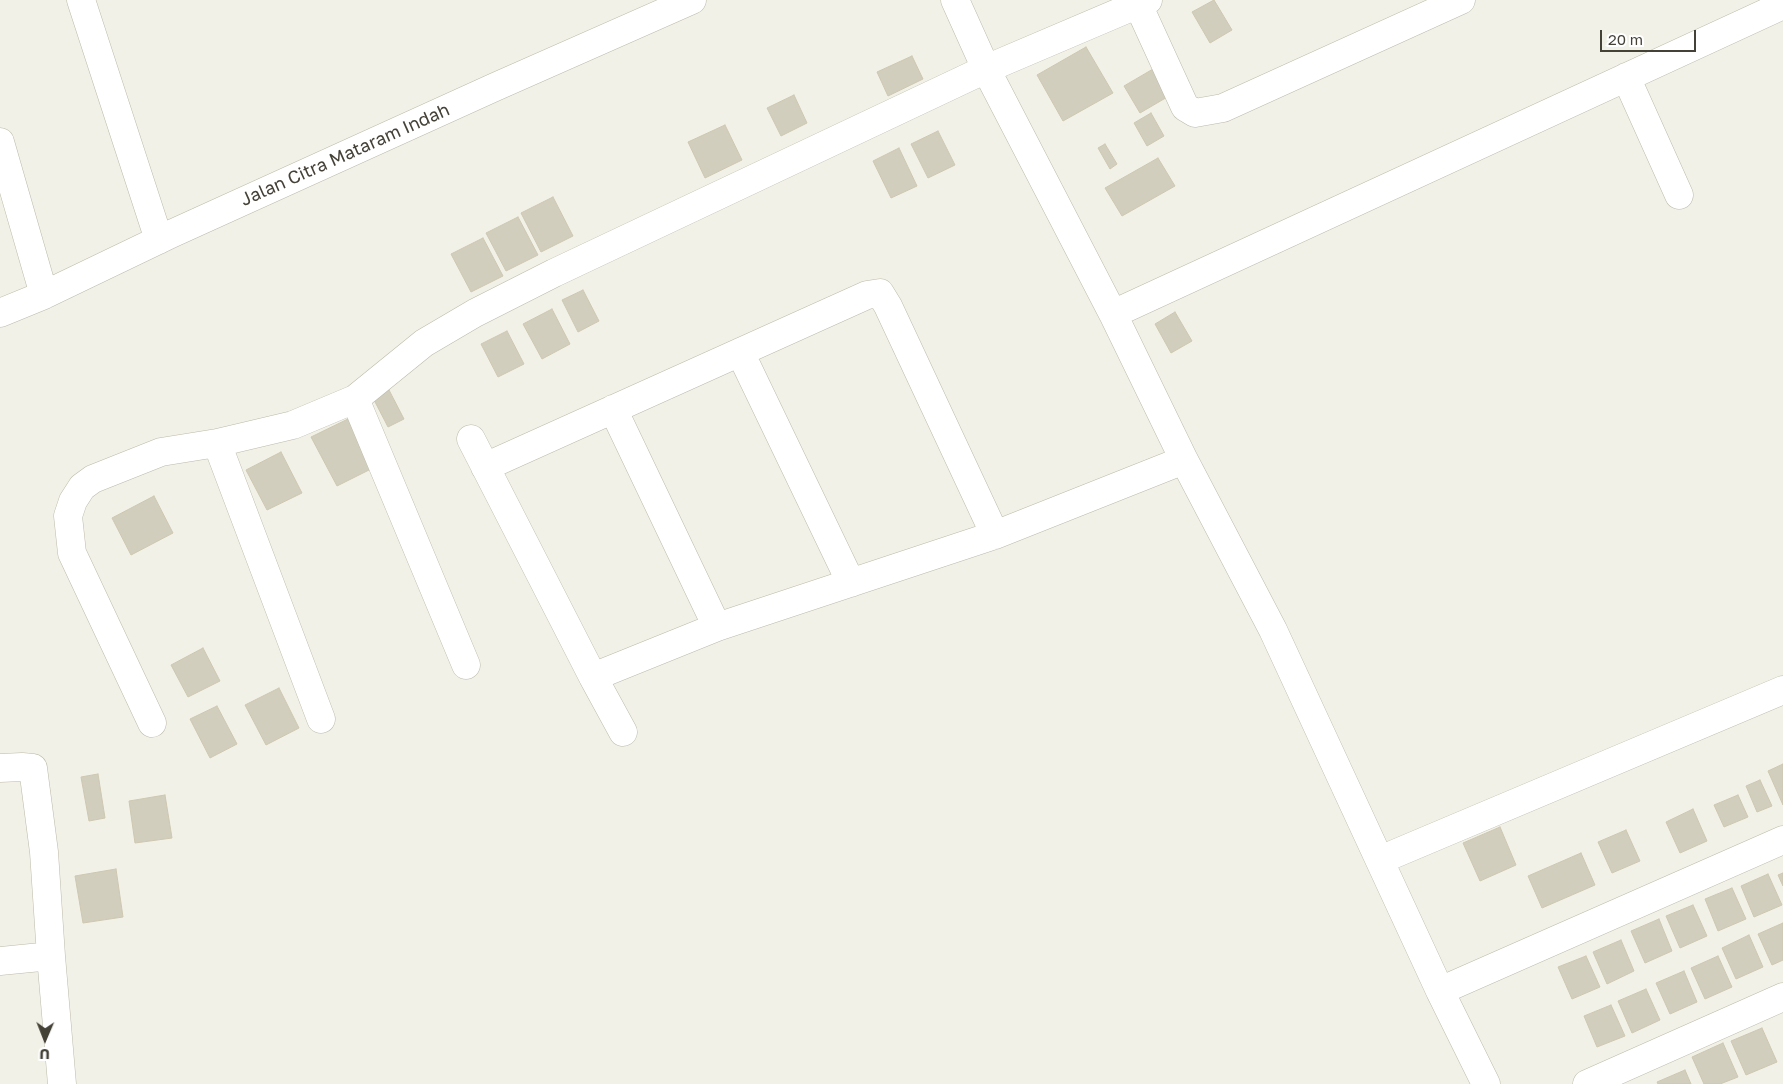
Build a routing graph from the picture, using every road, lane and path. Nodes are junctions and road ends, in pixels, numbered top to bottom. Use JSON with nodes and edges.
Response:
{"nodes":[{"id":1,"x":82,"y":0,"type":"edge"},
{"id":2,"x":692,"y":0,"type":"edge"},
{"id":3,"x":955,"y":0,"type":"edge"},
{"id":4,"x":1461,"y":0,"type":"edge"},
{"id":5,"x":1141,"y":1,"type":"edge"},
{"id":6,"x":1783,"y":5,"type":"edge"},
{"id":7,"x":986,"y":69,"type":"junction"},
{"id":8,"x":1626,"y":77,"type":"junction"},
{"id":9,"x":0,"y":142,"type":"edge"},
{"id":10,"x":1679,"y":195,"type":"dead end"},
{"id":11,"x":159,"y":240,"type":"junction"},
{"id":12,"x":44,"y":295,"type":"junction"},
{"id":13,"x":0,"y":313,"type":"edge"},
{"id":14,"x":1113,"y":314,"type":"junction"},
{"id":15,"x":740,"y":352,"type":"junction"},
{"id":16,"x":355,"y":399,"type":"junction"},
{"id":17,"x":613,"y":409,"type":"junction"},
{"id":18,"x":470,"y":438,"type":"dead end"},
{"id":19,"x":217,"y":443,"type":"junction"},
{"id":20,"x":1184,"y":460,"type":"junction"},
{"id":21,"x":485,"y":467,"type":"junction"},
{"id":22,"x":995,"y":535,"type":"junction"},
{"id":23,"x":851,"y":583,"type":"junction"},
{"id":24,"x":717,"y":627,"type":"junction"},
{"id":25,"x":466,"y":665,"type":"dead end"},
{"id":26,"x":593,"y":678,"type":"junction"},
{"id":27,"x":1783,"y":690,"type":"edge"},
{"id":28,"x":321,"y":719,"type":"dead end"},
{"id":29,"x":152,"y":723,"type":"dead end"},
{"id":30,"x":623,"y":732,"type":"dead end"},
{"id":31,"x":7,"y":767,"type":"edge"},
{"id":32,"x":1783,"y":840,"type":"edge"},
{"id":33,"x":1380,"y":860,"type":"junction"},
{"id":34,"x":29,"y":958,"type":"edge"},
{"id":35,"x":1440,"y":991,"type":"junction"},
{"id":36,"x":1783,"y":997,"type":"edge"},
{"id":37,"x":62,"y":1084,"type":"edge"},
{"id":38,"x":1486,"y":1084,"type":"edge"},
{"id":39,"x":1587,"y":1084,"type":"edge"}],
"edges":[{"from":1,"to":11,"type":"street"},
{"from":2,"to":11,"type":"street","name":"Jalan Citra Mataram Indah"},
{"from":3,"to":7,"type":"street"},
{"from":4,"to":5,"type":"street"},
{"from":5,"to":7,"type":"street"},
{"from":6,"to":8,"type":"street"},
{"from":7,"to":14,"type":"street"},
{"from":7,"to":16,"type":"street"},
{"from":8,"to":10,"type":"street"},
{"from":8,"to":14,"type":"street"},
{"from":9,"to":12,"type":"street"},
{"from":11,"to":12,"type":"street","name":"Jalan Citra Mataram Indah"},
{"from":12,"to":13,"type":"street","name":"Jalan Citra Mataram Indah"},
{"from":14,"to":20,"type":"street"},
{"from":15,"to":17,"type":"street"},
{"from":15,"to":22,"type":"street"},
{"from":15,"to":23,"type":"street"},
{"from":16,"to":19,"type":"street"},
{"from":16,"to":25,"type":"street"},
{"from":17,"to":21,"type":"street"},
{"from":17,"to":24,"type":"street"},
{"from":18,"to":21,"type":"street"},
{"from":19,"to":28,"type":"street"},
{"from":19,"to":29,"type":"street"},
{"from":20,"to":22,"type":"street"},
{"from":20,"to":33,"type":"street"},
{"from":21,"to":26,"type":"street"},
{"from":22,"to":23,"type":"street"},
{"from":23,"to":24,"type":"street"},
{"from":24,"to":26,"type":"street"},
{"from":26,"to":30,"type":"street"},
{"from":27,"to":33,"type":"street"},
{"from":31,"to":34,"type":"street"},
{"from":32,"to":35,"type":"street"},
{"from":33,"to":35,"type":"street"},
{"from":34,"to":37,"type":"street"},
{"from":35,"to":38,"type":"street"},
{"from":36,"to":39,"type":"street"}]}
